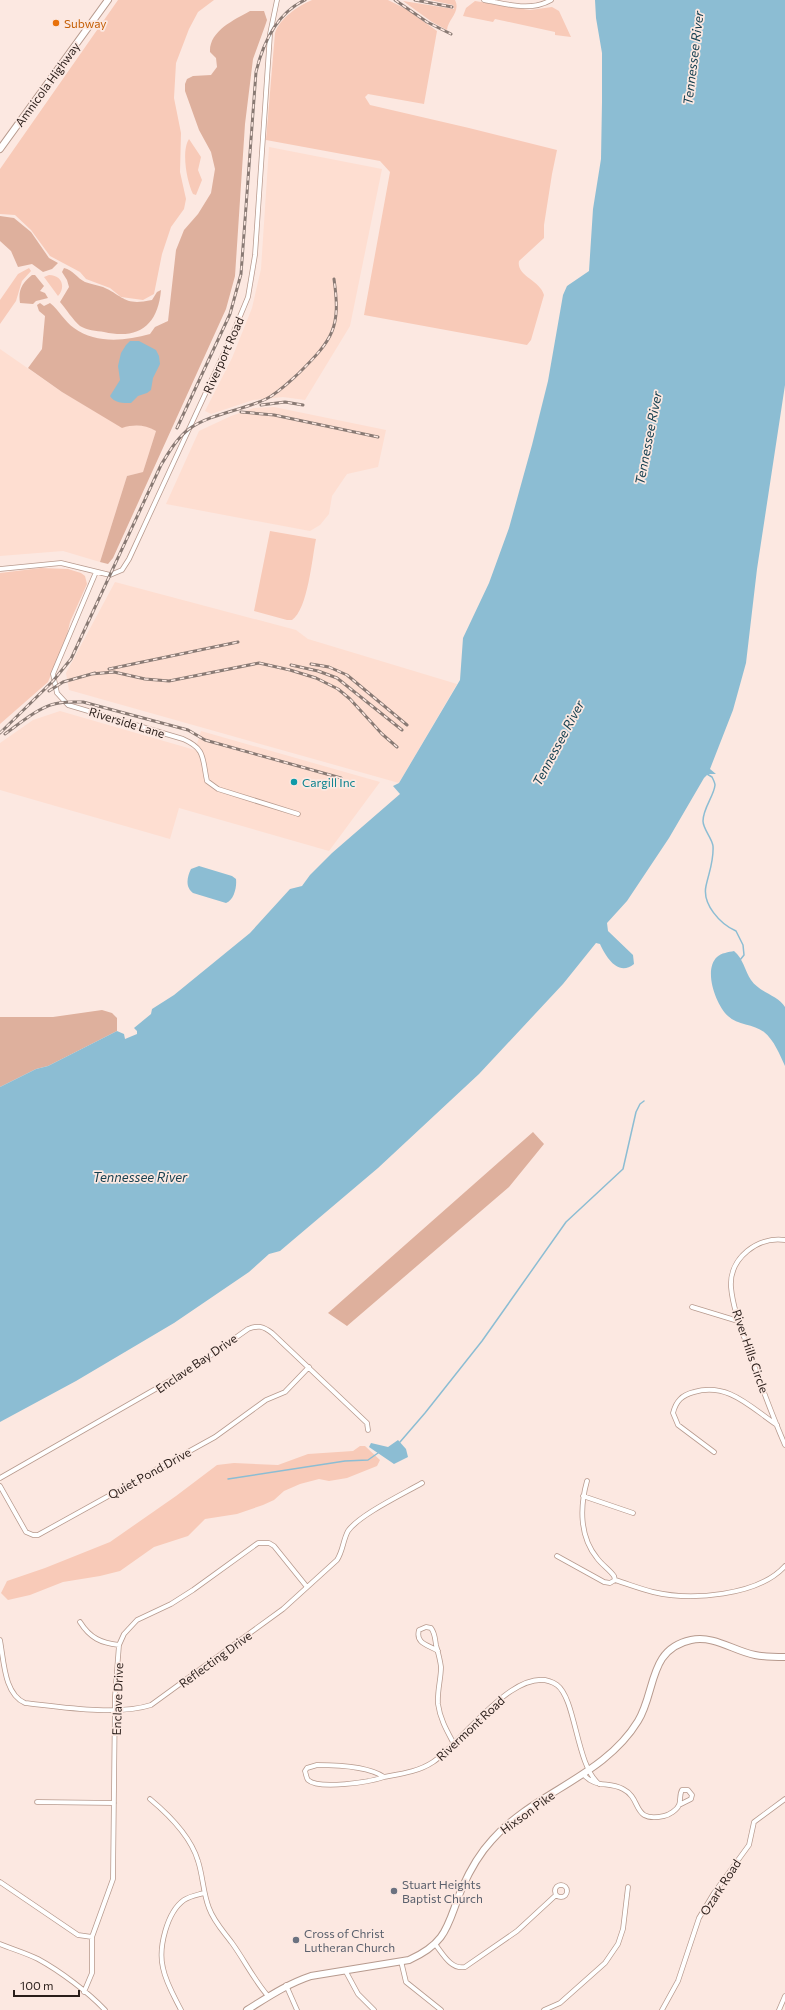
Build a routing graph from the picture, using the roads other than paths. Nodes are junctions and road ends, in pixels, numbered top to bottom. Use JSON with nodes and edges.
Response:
{"nodes":[{"id":1,"x":108,"y":0,"type":"edge"},
{"id":2,"x":277,"y":0,"type":"edge"},
{"id":3,"x":484,"y":0,"type":"edge"},
{"id":4,"x":551,"y":0,"type":"edge"},
{"id":5,"x":0,"y":149,"type":"edge"},
{"id":6,"x":0,"y":569,"type":"edge"},
{"id":7,"x":96,"y":572,"type":"junction"},
{"id":8,"x":298,"y":814,"type":"dead end"},
{"id":9,"x":785,"y":1240,"type":"edge"},
{"id":10,"x":692,"y":1307,"type":"dead end"},
{"id":11,"x":738,"y":1321,"type":"junction"},
{"id":12,"x":309,"y":1367,"type":"junction"},
{"id":13,"x":777,"y":1426,"type":"junction"},
{"id":14,"x":368,"y":1430,"type":"dead end"},
{"id":15,"x":785,"y":1445,"type":"edge"},
{"id":16,"x":714,"y":1452,"type":"dead end"},
{"id":17,"x":0,"y":1478,"type":"edge"},
{"id":18,"x":587,"y":1481,"type":"dead end"},
{"id":19,"x":422,"y":1483,"type":"dead end"},
{"id":20,"x":0,"y":1486,"type":"edge"},
{"id":21,"x":583,"y":1496,"type":"junction"},
{"id":22,"x":633,"y":1513,"type":"dead end"},
{"id":23,"x":557,"y":1556,"type":"dead end"},
{"id":24,"x":785,"y":1566,"type":"edge"},
{"id":25,"x":615,"y":1580,"type":"junction"},
{"id":26,"x":307,"y":1587,"type":"junction"},
{"id":27,"x":80,"y":1622,"type":"dead end"},
{"id":28,"x":0,"y":1640,"type":"edge"},
{"id":29,"x":119,"y":1645,"type":"junction"},
{"id":30,"x":438,"y":1651,"type":"junction"},
{"id":31,"x":785,"y":1657,"type":"edge"},
{"id":32,"x":115,"y":1709,"type":"junction"},
{"id":33,"x":454,"y":1744,"type":"junction"},
{"id":34,"x":590,"y":1770,"type":"junction"},
{"id":35,"x":583,"y":1774,"type":"junction"},
{"id":36,"x":384,"y":1777,"type":"junction"},
{"id":37,"x":600,"y":1784,"type":"junction"},
{"id":38,"x":150,"y":1798,"type":"dead end"},
{"id":39,"x":785,"y":1799,"type":"edge"},
{"id":40,"x":37,"y":1802,"type":"dead end"},
{"id":41,"x":114,"y":1803,"type":"junction"},
{"id":42,"x":679,"y":1805,"type":"dead end"},
{"id":43,"x":0,"y":1882,"type":"edge"},
{"id":44,"x":628,"y":1887,"type":"dead end"},
{"id":45,"x":204,"y":1893,"type":"junction"},
{"id":46,"x":556,"y":1895,"type":"dead end"},
{"id":47,"x":92,"y":1937,"type":"junction"},
{"id":48,"x":0,"y":1944,"type":"edge"},
{"id":49,"x":435,"y":1944,"type":"junction"},
{"id":50,"x":401,"y":1961,"type":"junction"},
{"id":51,"x":345,"y":1970,"type":"junction"},
{"id":52,"x":286,"y":1985,"type":"junction"},
{"id":53,"x":84,"y":1992,"type":"junction"},
{"id":54,"x":268,"y":1996,"type":"junction"},
{"id":55,"x":785,"y":1996,"type":"edge"},
{"id":56,"x":105,"y":2010,"type":"edge"},
{"id":57,"x":181,"y":2010,"type":"edge"},
{"id":58,"x":247,"y":2010,"type":"edge"},
{"id":59,"x":297,"y":2010,"type":"edge"},
{"id":60,"x":374,"y":2010,"type":"edge"},
{"id":61,"x":441,"y":2010,"type":"edge"},
{"id":62,"x":544,"y":2010,"type":"edge"},
{"id":63,"x":662,"y":2010,"type":"edge"},
{"id":64,"x":779,"y":2010,"type":"edge"}],
"edges":[{"from":1,"to":5,"type":"main road","name":"Amnicola Highway"},
{"from":2,"to":7,"type":"street","name":"Riverport Road"},
{"from":3,"to":4,"type":"street"},
{"from":6,"to":7,"type":"street","name":"Riverport Road"},
{"from":7,"to":8,"type":"street","name":"Riverside Lane"},
{"from":9,"to":11,"type":"street","name":"River Hills Circle"},
{"from":10,"to":11,"type":"street"},
{"from":11,"to":13,"type":"street","name":"River Hills Circle"},
{"from":12,"to":14,"type":"street","name":"Enclave Bay Drive"},
{"from":12,"to":17,"type":"street","name":"Enclave Bay Drive"},
{"from":12,"to":20,"type":"street","name":"Quiet Pond Drive"},
{"from":13,"to":15,"type":"street","name":"River Hills Circle"},
{"from":13,"to":16,"type":"street"},
{"from":18,"to":21,"type":"street"},
{"from":19,"to":26,"type":"street","name":"Reflecting Drive"},
{"from":21,"to":22,"type":"street"},
{"from":21,"to":25,"type":"street"},
{"from":23,"to":25,"type":"street"},
{"from":24,"to":25,"type":"street"},
{"from":26,"to":29,"type":"street","name":"Enclave Drive"},
{"from":26,"to":32,"type":"street","name":"Reflecting Drive"},
{"from":27,"to":29,"type":"street"},
{"from":28,"to":32,"type":"street","name":"Reflecting Drive"},
{"from":29,"to":32,"type":"street","name":"Enclave Drive"},
{"from":30,"to":30,"type":"street"},
{"from":30,"to":33,"type":"street"},
{"from":31,"to":34,"type":"main road","name":"Hixson Pike"},
{"from":32,"to":41,"type":"street","name":"Enclave Drive"},
{"from":33,"to":34,"type":"street","name":"Rivermont Road"},
{"from":33,"to":36,"type":"street","name":"Rivermont Road"},
{"from":34,"to":35,"type":"main road","name":"Hixson Pike"},
{"from":34,"to":37,"type":"street","name":"Rivermont Road"},
{"from":35,"to":37,"type":"street"},
{"from":35,"to":49,"type":"main road","name":"Hixson Pike"},
{"from":36,"to":36,"type":"street","name":"Rivermont Road"},
{"from":37,"to":42,"type":"street"},
{"from":38,"to":45,"type":"street"},
{"from":39,"to":63,"type":"street","name":"Ozark Road"},
{"from":40,"to":41,"type":"street"},
{"from":41,"to":47,"type":"street","name":"Enclave Drive"},
{"from":43,"to":47,"type":"street"},
{"from":44,"to":62,"type":"street"},
{"from":45,"to":54,"type":"street"},
{"from":45,"to":57,"type":"street"},
{"from":46,"to":49,"type":"street"},
{"from":47,"to":53,"type":"street","name":"Enclave Drive"},
{"from":48,"to":53,"type":"street"},
{"from":49,"to":50,"type":"main road","name":"Hixson Pike"},
{"from":50,"to":51,"type":"main road","name":"Hixson Pike"},
{"from":50,"to":61,"type":"street"},
{"from":51,"to":52,"type":"main road","name":"Hixson Pike"},
{"from":51,"to":60,"type":"street"},
{"from":52,"to":54,"type":"main road","name":"Hixson Pike"},
{"from":52,"to":59,"type":"street"},
{"from":53,"to":56,"type":"street"},
{"from":54,"to":58,"type":"main road","name":"Hixson Pike"},
{"from":55,"to":64,"type":"street"}]}
